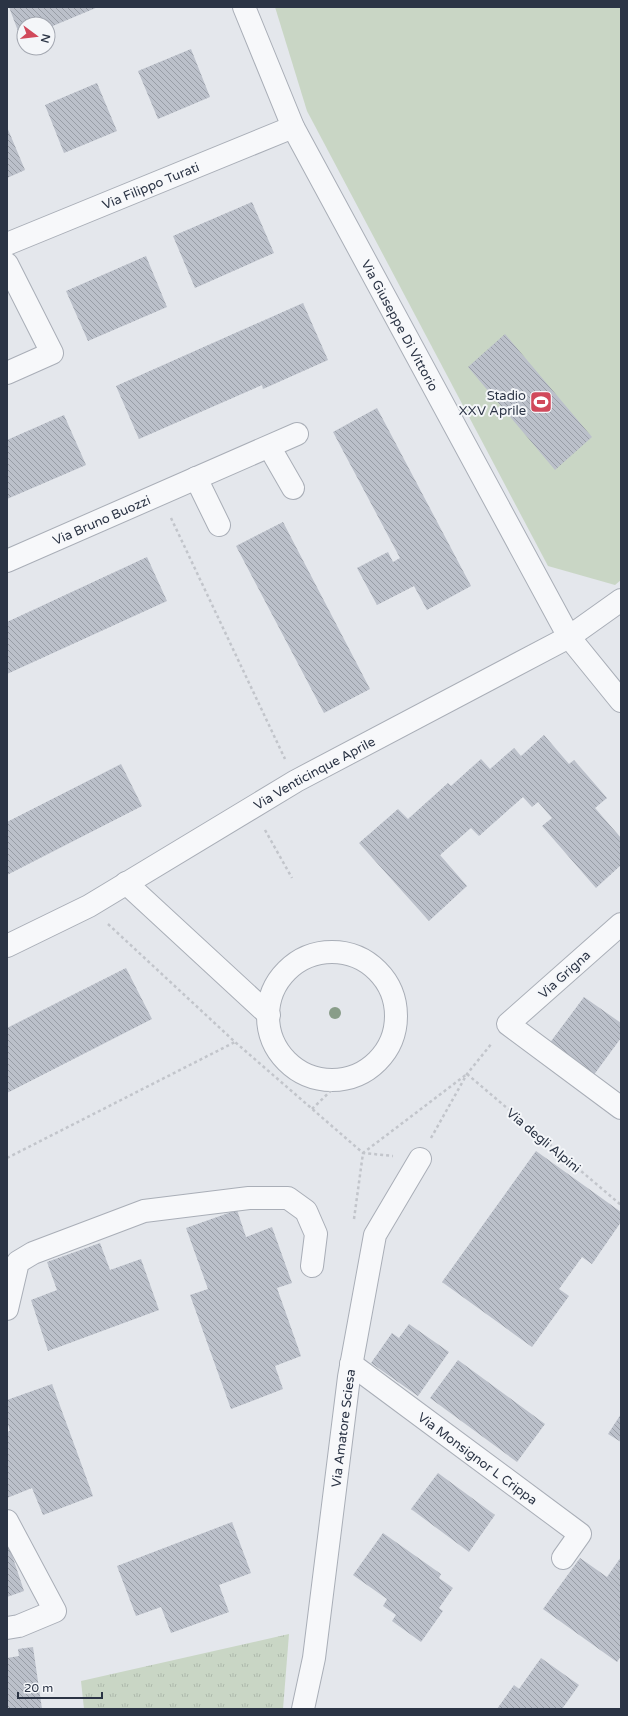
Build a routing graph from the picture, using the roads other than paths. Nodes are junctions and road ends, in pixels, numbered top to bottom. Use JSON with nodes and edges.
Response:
{"nodes":[{"id":1,"x":244,"y":7,"type":"edge"},
{"id":2,"x":293,"y":127,"type":"junction"},
{"id":3,"x":7,"y":244,"type":"edge"},
{"id":4,"x":7,"y":264,"type":"edge"},
{"id":5,"x":7,"y":373,"type":"edge"},
{"id":6,"x":297,"y":434,"type":"dead end"},
{"id":7,"x":270,"y":448,"type":"junction"},
{"id":8,"x":196,"y":478,"type":"junction"},
{"id":9,"x":293,"y":488,"type":"dead end"},
{"id":10,"x":219,"y":525,"type":"dead end"},
{"id":11,"x":7,"y":561,"type":"edge"},
{"id":12,"x":621,"y":600,"type":"edge"},
{"id":13,"x":569,"y":637,"type":"junction"},
{"id":14,"x":621,"y":702,"type":"edge"},
{"id":15,"x":126,"y":883,"type":"junction"},
{"id":16,"x":621,"y":924,"type":"edge"},
{"id":17,"x":7,"y":946,"type":"edge"},
{"id":18,"x":269,"y":1015,"type":"junction"},
{"id":19,"x":621,"y":1108,"type":"edge"},
{"id":20,"x":420,"y":1159,"type":"road end"},
{"id":21,"x":312,"y":1266,"type":"dead end"},
{"id":22,"x":7,"y":1309,"type":"edge"},
{"id":23,"x":351,"y":1364,"type":"junction"},
{"id":24,"x":7,"y":1521,"type":"edge"},
{"id":25,"x":563,"y":1558,"type":"dead end"},
{"id":26,"x":13,"y":1627,"type":"edge"},
{"id":27,"x":303,"y":1709,"type":"edge"}],
"edges":[{"from":1,"to":2,"type":"street","name":"Via Giuseppe Di Vittorio"},
{"from":2,"to":3,"type":"street","name":"Via Filippo Turati"},
{"from":2,"to":13,"type":"street","name":"Via Giuseppe Di Vittorio"},
{"from":4,"to":5,"type":"street"},
{"from":6,"to":7,"type":"street","name":"Via Bruno Buozzi"},
{"from":7,"to":8,"type":"street","name":"Via Bruno Buozzi"},
{"from":7,"to":9,"type":"street"},
{"from":8,"to":10,"type":"street"},
{"from":8,"to":11,"type":"street","name":"Via Bruno Buozzi"},
{"from":12,"to":13,"type":"street","name":"Via Venticinque Aprile"},
{"from":13,"to":14,"type":"street","name":"Via Giuseppe Di Vittorio"},
{"from":13,"to":15,"type":"street","name":"Via Venticinque Aprile"},
{"from":15,"to":17,"type":"street","name":"Via Venticinque Aprile"},
{"from":15,"to":18,"type":"street"},
{"from":16,"to":19,"type":"street","name":"Via Grigna"},
{"from":18,"to":18,"type":"street"},
{"from":20,"to":23,"type":"street","name":"Via Amatore Sciesa"},
{"from":21,"to":22,"type":"street"},
{"from":23,"to":25,"type":"street","name":"Via Monsignor L Crippa"},
{"from":23,"to":27,"type":"street","name":"Via Amatore Sciesa"},
{"from":24,"to":26,"type":"street"}]}
